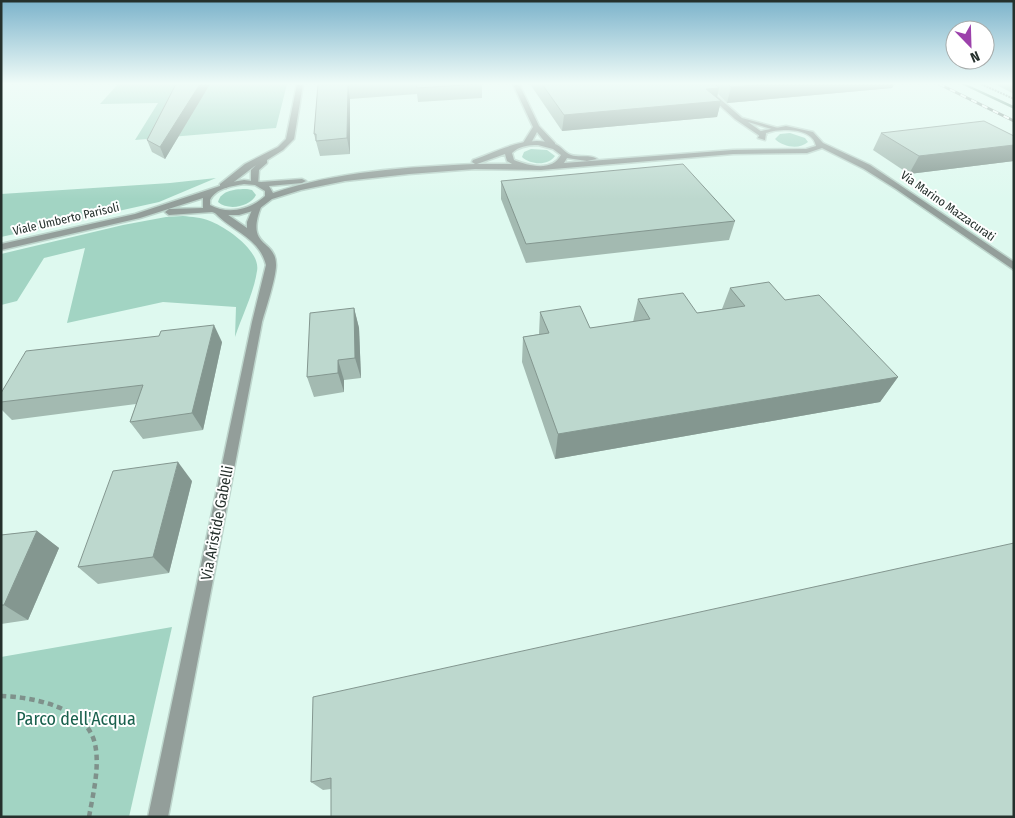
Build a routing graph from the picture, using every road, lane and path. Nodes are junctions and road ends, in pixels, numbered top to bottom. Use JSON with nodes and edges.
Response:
{"nodes":[{"id":1,"x":293,"y":122,"type":"edge"},
{"id":2,"x":534,"y":122,"type":"edge"},
{"id":3,"x":741,"y":122,"type":"edge"},
{"id":4,"x":755,"y":122,"type":"edge"},
{"id":5,"x":536,"y":127,"type":"junction"},
{"id":6,"x":775,"y":128,"type":"junction"},
{"id":7,"x":762,"y":137,"type":"junction"},
{"id":8,"x":527,"y":143,"type":"junction"},
{"id":9,"x":820,"y":144,"type":"junction"},
{"id":10,"x":552,"y":145,"type":"junction"},
{"id":11,"x":511,"y":149,"type":"junction"},
{"id":12,"x":790,"y":150,"type":"junction"},
{"id":13,"x":807,"y":151,"type":"junction"},
{"id":14,"x":733,"y":152,"type":"junction"},
{"id":15,"x":565,"y":155,"type":"junction"},
{"id":16,"x":267,"y":158,"type":"junction"},
{"id":17,"x":613,"y":161,"type":"junction"},
{"id":18,"x":463,"y":166,"type":"junction"},
{"id":19,"x":525,"y":166,"type":"junction"},
{"id":20,"x":553,"y":166,"type":"junction"},
{"id":21,"x":867,"y":167,"type":"junction"},
{"id":22,"x":329,"y":180,"type":"junction"},
{"id":23,"x":258,"y":183,"type":"junction"},
{"id":24,"x":223,"y":186,"type":"junction"},
{"id":25,"x":212,"y":192,"type":"junction"},
{"id":26,"x":269,"y":197,"type":"junction"},
{"id":27,"x":257,"y":207,"type":"junction"},
{"id":28,"x":214,"y":211,"type":"junction"},
{"id":29,"x":137,"y":216,"type":"junction"},
{"id":30,"x":252,"y":237,"type":"junction"},
{"id":31,"x":1,"y":247,"type":"edge"},
{"id":32,"x":1014,"y":267,"type":"edge"},
{"id":33,"x":1,"y":696,"type":"edge"},
{"id":34,"x":89,"y":817,"type":"edge"},
{"id":35,"x":158,"y":817,"type":"edge"}],
"edges":[{"from":1,"to":16,"type":"street"},
{"from":2,"to":5,"type":"street"},
{"from":3,"to":7,"type":"street","name":"Via Marino Mazzacurati"},
{"from":4,"to":6,"type":"street","name":"Via Marino Mazzacurati"},
{"from":5,"to":8,"type":"street"},
{"from":5,"to":10,"type":"street"},
{"from":6,"to":7,"type":"street"},
{"from":6,"to":9,"type":"street","name":"Via Marino Mazzacurati"},
{"from":7,"to":12,"type":"street","name":"Via Marino Mazzacurati"},
{"from":7,"to":14,"type":"street","name":"Viale Umberto Parisoli"},
{"from":8,"to":10,"type":"street","name":"Viale Umberto Parisoli"},
{"from":8,"to":11,"type":"street","name":"Viale Umberto Parisoli"},
{"from":9,"to":13,"type":"street"},
{"from":9,"to":21,"type":"street","name":"Via Marino Mazzacurati"},
{"from":10,"to":15,"type":"street"},
{"from":11,"to":18,"type":"street","name":"Viale Umberto Parisoli"},
{"from":11,"to":19,"type":"street"},
{"from":12,"to":13,"type":"street","name":"Via Marino Mazzacurati"},
{"from":12,"to":14,"type":"street","name":"Viale Umberto Parisoli"},
{"from":13,"to":21,"type":"street","name":"Via Marino Mazzacurati"},
{"from":14,"to":17,"type":"street","name":"Viale Umberto Parisoli"},
{"from":15,"to":17,"type":"street","name":"Viale Umberto Parisoli"},
{"from":15,"to":20,"type":"street"},
{"from":16,"to":23,"type":"street"},
{"from":16,"to":24,"type":"street"},
{"from":17,"to":20,"type":"street","name":"Viale Umberto Parisoli"},
{"from":18,"to":19,"type":"street","name":"Viale Umberto Parisoli"},
{"from":18,"to":22,"type":"street","name":"Viale Umberto Parisoli"},
{"from":19,"to":20,"type":"street","name":"Viale Umberto Parisoli"},
{"from":21,"to":32,"type":"street","name":"Via Marino Mazzacurati"},
{"from":22,"to":23,"type":"street","name":"Viale Umberto Parisoli"},
{"from":22,"to":26,"type":"street","name":"Viale Umberto Parisoli"},
{"from":23,"to":24,"type":"street","name":"Viale Umberto Parisoli"},
{"from":23,"to":26,"type":"street"},
{"from":24,"to":25,"type":"street","name":"Viale Umberto Parisoli"},
{"from":25,"to":28,"type":"street"},
{"from":25,"to":29,"type":"street","name":"Viale Umberto Parisoli"},
{"from":26,"to":27,"type":"street","name":"Viale Umberto Parisoli"},
{"from":27,"to":28,"type":"street","name":"Viale Umberto Parisoli"},
{"from":27,"to":30,"type":"street"},
{"from":28,"to":29,"type":"street","name":"Viale Umberto Parisoli"},
{"from":28,"to":30,"type":"street","name":"Via Aristide Gabelli"},
{"from":29,"to":31,"type":"street","name":"Viale Umberto Parisoli"},
{"from":30,"to":35,"type":"street","name":"Via Aristide Gabelli"},
{"from":33,"to":34,"type":"path"}]}
